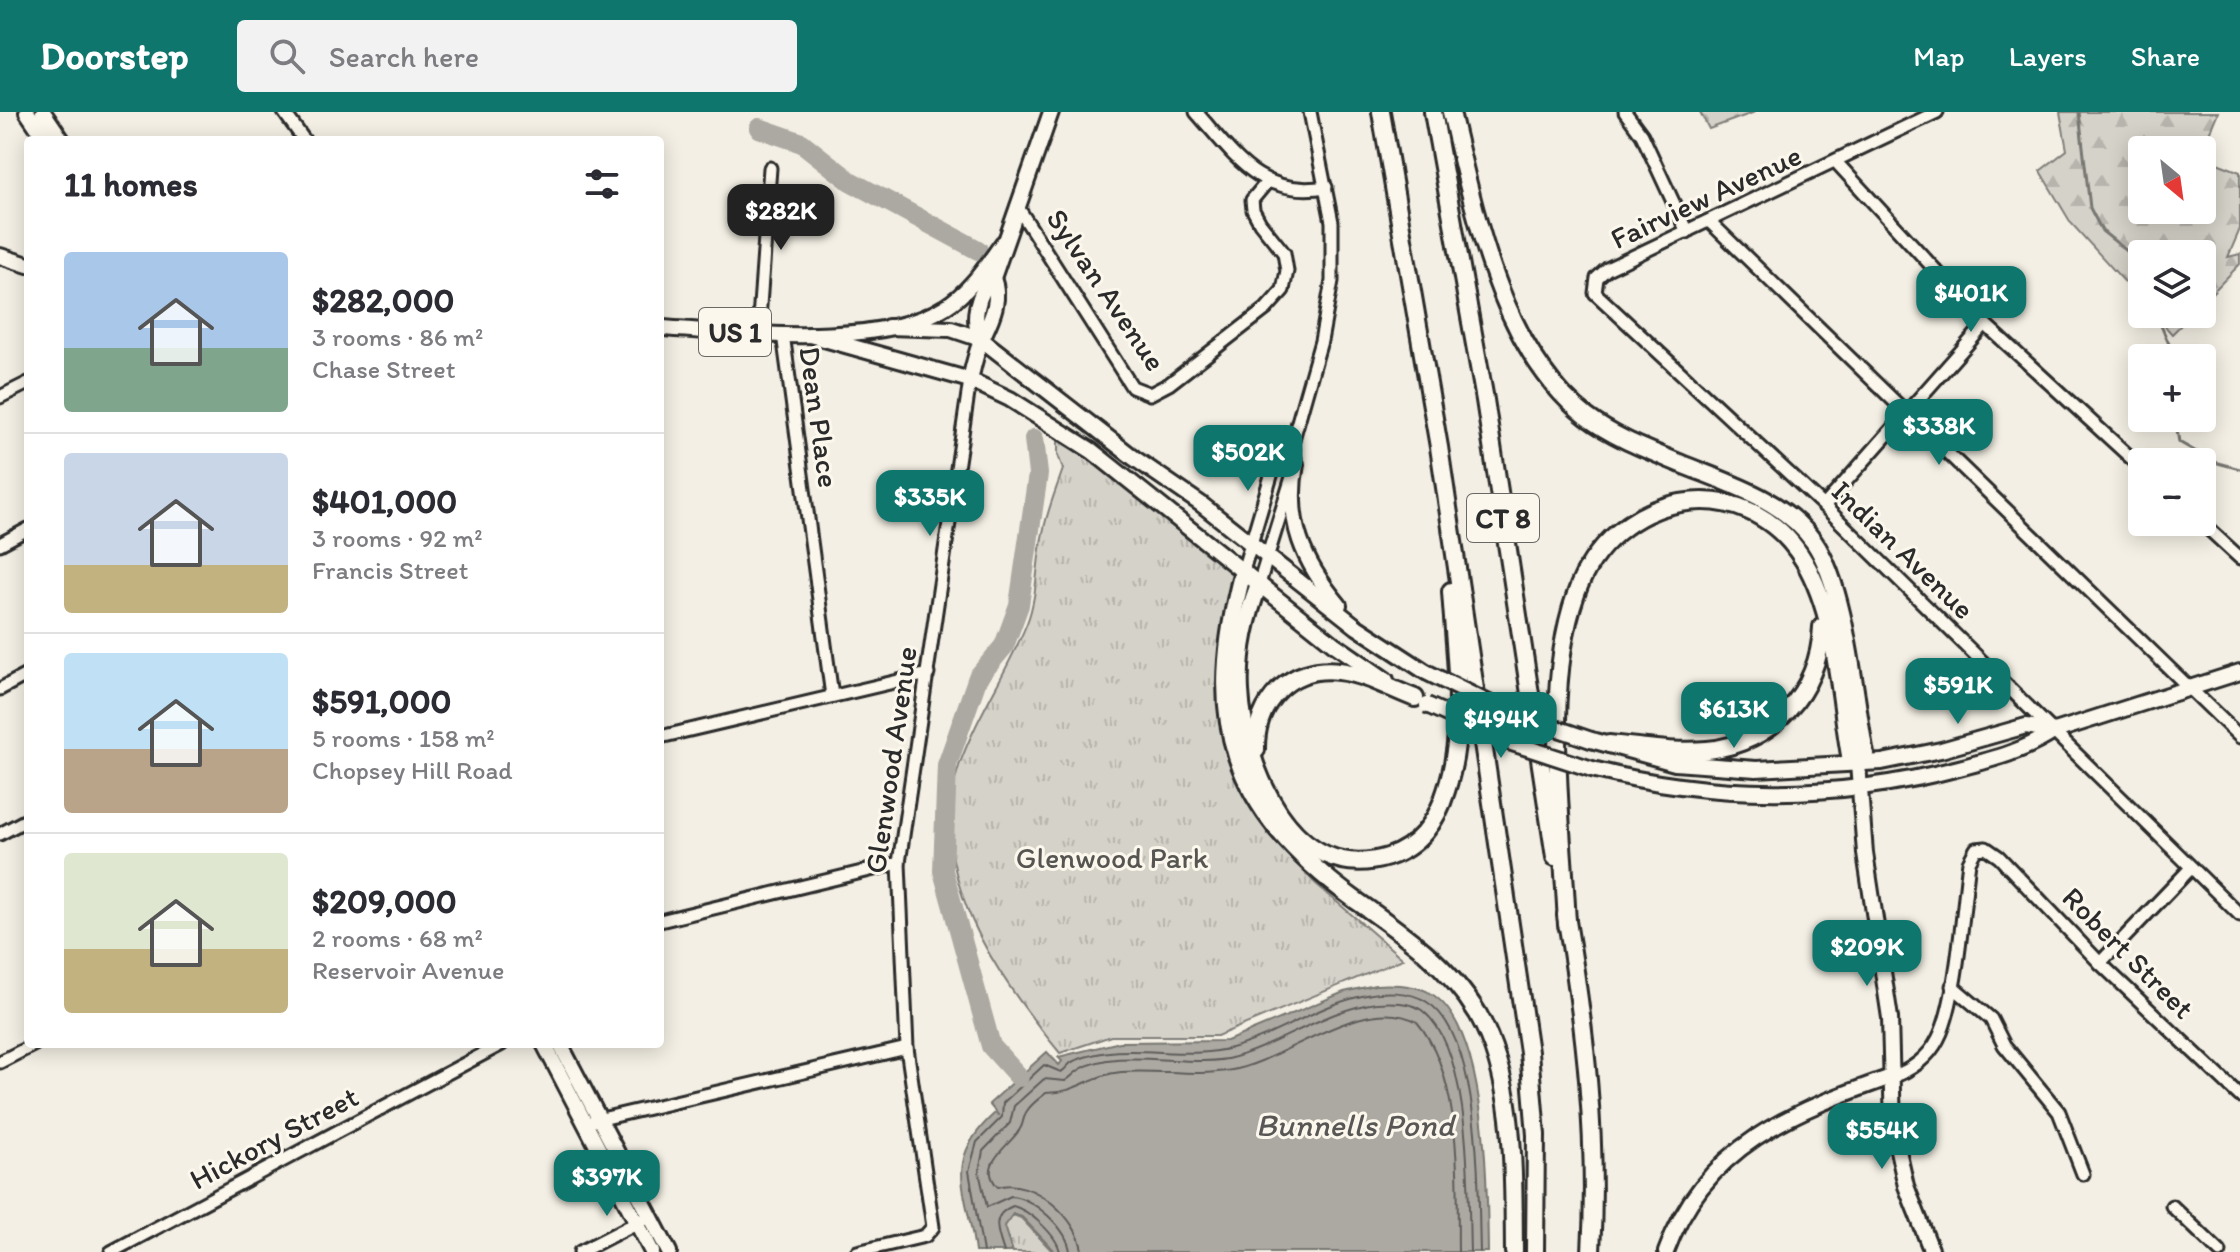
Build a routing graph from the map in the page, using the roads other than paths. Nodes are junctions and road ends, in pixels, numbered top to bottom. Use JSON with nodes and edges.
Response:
{"nodes":[{"id":1,"x":27,"y":112,"type":"edge"},
{"id":2,"x":43,"y":112,"type":"edge"},
{"id":3,"x":284,"y":112,"type":"edge"},
{"id":4,"x":1051,"y":112,"type":"edge"},
{"id":5,"x":1196,"y":112,"type":"edge"},
{"id":6,"x":1310,"y":112,"type":"edge"},
{"id":7,"x":1381,"y":112,"type":"edge"},
{"id":8,"x":1433,"y":112,"type":"edge"},
{"id":9,"x":1451,"y":112,"type":"edge"},
{"id":10,"x":1625,"y":112,"type":"edge"},
{"id":11,"x":1937,"y":112,"type":"edge"},
{"id":12,"x":43,"y":136,"type":"edge"},
{"id":13,"x":59,"y":136,"type":"edge"},
{"id":14,"x":301,"y":136,"type":"edge"},
{"id":15,"x":1837,"y":163,"type":"junction"},
{"id":16,"x":770,"y":168,"type":"dead end"},
{"id":17,"x":1267,"y":182,"type":"junction"},
{"id":18,"x":1326,"y":187,"type":"junction"},
{"id":19,"x":1017,"y":206,"type":"junction"},
{"id":20,"x":1709,"y":221,"type":"junction"},
{"id":21,"x":1687,"y":232,"type":"junction"},
{"id":22,"x":1003,"y":243,"type":"junction"},
{"id":23,"x":0,"y":256,"type":"edge"},
{"id":24,"x":24,"y":264,"type":"edge"},
{"id":25,"x":1595,"y":293,"type":"joint"},
{"id":26,"x":1985,"y":324,"type":"junction"},
{"id":27,"x":888,"y":327,"type":"junction"},
{"id":28,"x":664,"y":328,"type":"edge"},
{"id":29,"x":758,"y":333,"type":"junction"},
{"id":30,"x":783,"y":334,"type":"junction"},
{"id":31,"x":810,"y":335,"type":"junction"},
{"id":32,"x":981,"y":339,"type":"junction"},
{"id":33,"x":970,"y":380,"type":"junction"},
{"id":34,"x":24,"y":385,"type":"edge"},
{"id":35,"x":0,"y":397,"type":"edge"},
{"id":36,"x":1908,"y":412,"type":"junction"},
{"id":37,"x":1292,"y":443,"type":"junction"},
{"id":38,"x":2128,"y":455,"type":"edge"},
{"id":39,"x":1296,"y":464,"type":"junction"},
{"id":40,"x":1445,"y":489,"type":"junction"},
{"id":41,"x":1824,"y":506,"type":"junction"},
{"id":42,"x":24,"y":531,"type":"edge"},
{"id":43,"x":2216,"y":536,"type":"edge"},
{"id":44,"x":1251,"y":543,"type":"junction"},
{"id":45,"x":0,"y":544,"type":"edge"},
{"id":46,"x":1268,"y":557,"type":"junction"},
{"id":47,"x":2240,"y":558,"type":"edge"},
{"id":48,"x":1243,"y":571,"type":"junction"},
{"id":49,"x":1813,"y":578,"type":"junction"},
{"id":50,"x":1259,"y":584,"type":"junction"},
{"id":51,"x":1357,"y":627,"type":"junction"},
{"id":52,"x":2240,"y":672,"type":"edge"},
{"id":53,"x":928,"y":674,"type":"junction"},
{"id":54,"x":24,"y":676,"type":"edge"},
{"id":55,"x":0,"y":689,"type":"edge"},
{"id":56,"x":2191,"y":689,"type":"junction"},
{"id":57,"x":832,"y":696,"type":"junction"},
{"id":58,"x":1421,"y":702,"type":"junction"},
{"id":59,"x":2055,"y":731,"type":"junction"},
{"id":60,"x":664,"y":736,"type":"edge"},
{"id":61,"x":2240,"y":737,"type":"edge"},
{"id":62,"x":1609,"y":744,"type":"junction"},
{"id":63,"x":1858,"y":764,"type":"junction"},
{"id":64,"x":1264,"y":786,"type":"junction"},
{"id":65,"x":1858,"y":788,"type":"junction"},
{"id":66,"x":24,"y":821,"type":"edge"},
{"id":67,"x":0,"y":834,"type":"edge"},
{"id":68,"x":899,"y":863,"type":"junction"},
{"id":69,"x":2190,"y":869,"type":"junction"},
{"id":70,"x":2240,"y":915,"type":"edge"},
{"id":71,"x":664,"y":920,"type":"edge"},
{"id":72,"x":1567,"y":925,"type":"junction"},
{"id":73,"x":2100,"y":963,"type":"junction"},
{"id":74,"x":1952,"y":986,"type":"junction"},
{"id":75,"x":27,"y":1048,"type":"edge"},
{"id":76,"x":494,"y":1048,"type":"edge"},
{"id":77,"x":546,"y":1048,"type":"edge"},
{"id":78,"x":562,"y":1048,"type":"edge"},
{"id":79,"x":907,"y":1048,"type":"junction"},
{"id":80,"x":0,"y":1062,"type":"edge"},
{"id":81,"x":1891,"y":1077,"type":"junction"},
{"id":82,"x":2240,"y":1096,"type":"edge"},
{"id":83,"x":592,"y":1122,"type":"junction"},
{"id":84,"x":2083,"y":1174,"type":"dead end"},
{"id":85,"x":2172,"y":1206,"type":"dead end"},
{"id":86,"x":643,"y":1219,"type":"junction"},
{"id":87,"x":111,"y":1252,"type":"edge"},
{"id":88,"x":580,"y":1252,"type":"edge"},
{"id":89,"x":652,"y":1252,"type":"edge"},
{"id":90,"x":669,"y":1252,"type":"edge"},
{"id":91,"x":857,"y":1252,"type":"edge"},
{"id":92,"x":1514,"y":1252,"type":"edge"},
{"id":93,"x":1535,"y":1252,"type":"edge"},
{"id":94,"x":1591,"y":1252,"type":"edge"},
{"id":95,"x":1666,"y":1252,"type":"edge"},
{"id":96,"x":1932,"y":1252,"type":"edge"},
{"id":97,"x":2220,"y":1252,"type":"edge"}],
"edges":[{"from":1,"to":12,"type":"main road"},
{"from":2,"to":13,"type":"main road"},
{"from":3,"to":14,"type":"street"},
{"from":4,"to":19,"type":"main road","number":"US 1"},
{"from":5,"to":17,"type":"street"},
{"from":6,"to":18,"type":"street"},
{"from":7,"to":40,"type":"highway","number":"CT 8"},
{"from":8,"to":72,"type":"highway","number":"CT 8"},
{"from":9,"to":63,"type":"highway"},
{"from":10,"to":21,"type":"street"},
{"from":11,"to":15,"type":"street","name":"Fairview Avenue"},
{"from":15,"to":20,"type":"street","name":"Fairview Avenue"},
{"from":15,"to":26,"type":"street"},
{"from":16,"to":29,"type":"street"},
{"from":17,"to":18,"type":"street"},
{"from":17,"to":19,"type":"street","name":"Sylvan Avenue"},
{"from":18,"to":37,"type":"street"},
{"from":19,"to":22,"type":"main road","number":"US 1"},
{"from":20,"to":21,"type":"street","name":"Fairview Avenue"},
{"from":20,"to":36,"type":"street"},
{"from":21,"to":25,"type":"street","name":"Fairview Avenue"},
{"from":22,"to":27,"type":"main road","number":"US 1"},
{"from":22,"to":32,"type":"main road","name":"Glenwood Avenue","number":"US 1"},
{"from":23,"to":24,"type":"main road"},
{"from":25,"to":41,"type":"street","name":"Indian Avenue"},
{"from":26,"to":36,"type":"street"},
{"from":26,"to":38,"type":"street"},
{"from":27,"to":31,"type":"main road","number":"US 1"},
{"from":27,"to":32,"type":"main road"},
{"from":28,"to":29,"type":"main road","number":"US 1"},
{"from":29,"to":30,"type":"main road","number":"US 1"},
{"from":30,"to":31,"type":"main road","number":"US 1"},
{"from":30,"to":57,"type":"street","name":"Dean Place"},
{"from":31,"to":33,"type":"main road","number":"US 1"},
{"from":32,"to":33,"type":"main road","name":"Glenwood Avenue","number":"US 1"},
{"from":32,"to":44,"type":"main road"},
{"from":33,"to":48,"type":"main road"},
{"from":33,"to":53,"type":"street","name":"Glenwood Avenue"},
{"from":34,"to":35,"type":"street"},
{"from":36,"to":41,"type":"street"},
{"from":36,"to":56,"type":"street"},
{"from":37,"to":39,"type":"street"},
{"from":37,"to":44,"type":"street"},
{"from":39,"to":46,"type":"street"},
{"from":39,"to":51,"type":"main road"},
{"from":40,"to":64,"type":"highway"},
{"from":40,"to":93,"type":"highway","number":"CT 8"},
{"from":41,"to":59,"type":"street","name":"Indian Avenue"},
{"from":42,"to":45,"type":"street"},
{"from":43,"to":47,"type":"street"},
{"from":44,"to":46,"type":"main road"},
{"from":44,"to":48,"type":"street"},
{"from":46,"to":50,"type":"street"},
{"from":46,"to":51,"type":"main road"},
{"from":48,"to":50,"type":"main road"},
{"from":48,"to":92,"type":"highway"},
{"from":49,"to":62,"type":"highway"},
{"from":49,"to":63,"type":"highway"},
{"from":49,"to":72,"type":"highway"},
{"from":50,"to":58,"type":"main road"},
{"from":50,"to":64,"type":"highway"},
{"from":51,"to":62,"type":"main road","bridge":true},
{"from":52,"to":56,"type":"main road"},
{"from":53,"to":57,"type":"street"},
{"from":53,"to":68,"type":"street","name":"Glenwood Avenue"},
{"from":54,"to":55,"type":"street"},
{"from":56,"to":59,"type":"main road"},
{"from":56,"to":61,"type":"street"},
{"from":57,"to":60,"type":"street"},
{"from":58,"to":64,"type":"highway"},
{"from":58,"to":65,"type":"main road","bridge":true},
{"from":59,"to":63,"type":"main road"},
{"from":59,"to":65,"type":"main road"},
{"from":59,"to":69,"type":"street","name":"Indian Avenue"},
{"from":62,"to":63,"type":"main road"},
{"from":63,"to":65,"type":"main road"},
{"from":65,"to":81,"type":"main road"},
{"from":66,"to":67,"type":"street"},
{"from":68,"to":71,"type":"street"},
{"from":68,"to":79,"type":"street","name":"Glenwood Avenue"},
{"from":69,"to":70,"type":"street","name":"Indian Avenue"},
{"from":69,"to":73,"type":"street"},
{"from":72,"to":94,"type":"highway","number":"CT 8"},
{"from":73,"to":74,"type":"street","name":"Robert Street"},
{"from":73,"to":82,"type":"street","name":"Robert Street"},
{"from":74,"to":81,"type":"street"},
{"from":74,"to":84,"type":"street"},
{"from":75,"to":80,"type":"street"},
{"from":76,"to":87,"type":"street","name":"Hickory Street"},
{"from":77,"to":83,"type":"main road"},
{"from":78,"to":83,"type":"main road"},
{"from":79,"to":83,"type":"street"},
{"from":79,"to":91,"type":"street","name":"Glenwood Avenue"},
{"from":81,"to":95,"type":"main road"},
{"from":81,"to":96,"type":"main road"},
{"from":83,"to":86,"type":"main road"},
{"from":85,"to":97,"type":"street"},
{"from":86,"to":88,"type":"street"},
{"from":86,"to":89,"type":"main road"},
{"from":86,"to":90,"type":"main road"}]}
